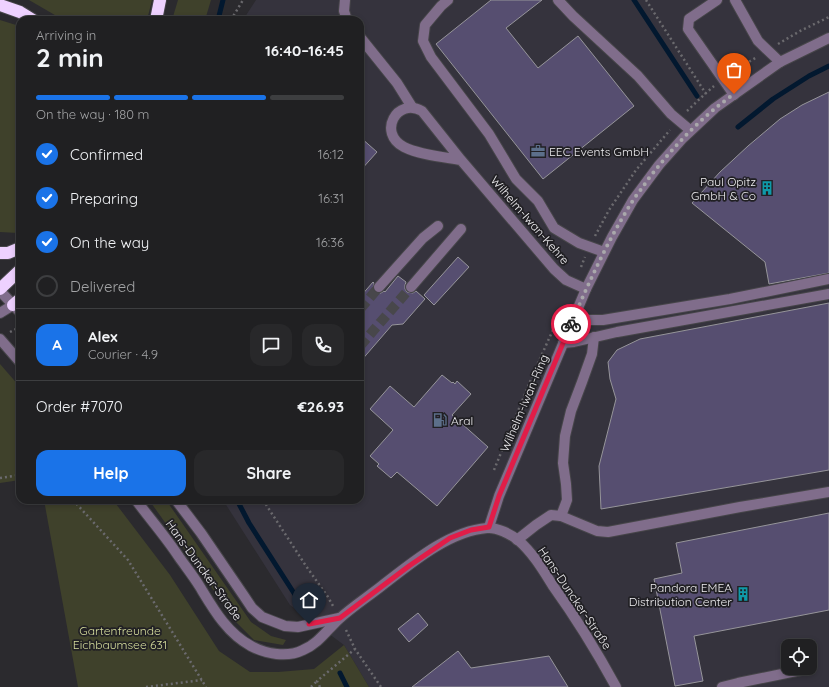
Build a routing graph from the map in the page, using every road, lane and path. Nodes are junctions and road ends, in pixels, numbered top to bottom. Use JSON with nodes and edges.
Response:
{"nodes":[{"id":1,"x":160,"y":0,"type":"edge"},
{"id":2,"x":243,"y":0,"type":"edge"},
{"id":3,"x":345,"y":0,"type":"edge"},
{"id":4,"x":448,"y":0,"type":"edge"},
{"id":5,"x":558,"y":0,"type":"edge"},
{"id":6,"x":646,"y":0,"type":"edge"},
{"id":7,"x":717,"y":0,"type":"edge"},
{"id":8,"x":735,"y":0,"type":"edge"},
{"id":9,"x":0,"y":5,"type":"edge"},
{"id":10,"x":26,"y":16,"type":"edge"},
{"id":11,"x":157,"y":16,"type":"edge"},
{"id":12,"x":233,"y":16,"type":"edge"},
{"id":13,"x":346,"y":16,"type":"edge"},
{"id":14,"x":829,"y":38,"type":"edge"},
{"id":15,"x":364,"y":42,"type":"edge"},
{"id":16,"x":780,"y":62,"type":"junction"},
{"id":17,"x":734,"y":94,"type":"junction"},
{"id":18,"x":412,"y":107,"type":"junction"},
{"id":19,"x":715,"y":108,"type":"junction"},
{"id":20,"x":690,"y":130,"type":"junction"},
{"id":21,"x":461,"y":160,"type":"junction"},
{"id":22,"x":438,"y":226,"type":"dead end"},
{"id":23,"x":462,"y":230,"type":"dead end"},
{"id":24,"x":16,"y":249,"type":"edge"},
{"id":25,"x":604,"y":252,"type":"junction"},
{"id":26,"x":0,"y":254,"type":"edge"},
{"id":27,"x":16,"y":274,"type":"edge"},
{"id":28,"x":829,"y":279,"type":"edge"},
{"id":29,"x":379,"y":287,"type":"tunnel mouth"},
{"id":30,"x":411,"y":287,"type":"tunnel mouth"},
{"id":31,"x":586,"y":289,"type":"junction"},
{"id":32,"x":0,"y":290,"type":"edge"},
{"id":33,"x":829,"y":294,"type":"edge"},
{"id":34,"x":16,"y":304,"type":"edge"},
{"id":35,"x":16,"y":307,"type":"edge"},
{"id":36,"x":0,"y":313,"type":"edge"},
{"id":37,"x":574,"y":318,"type":"junction"},
{"id":38,"x":594,"y":337,"type":"junction"},
{"id":39,"x":0,"y":339,"type":"edge"},
{"id":40,"x":563,"y":343,"type":"junction"},
{"id":41,"x":16,"y":357,"type":"edge"},
{"id":42,"x":16,"y":476,"type":"edge"},
{"id":43,"x":0,"y":478,"type":"edge"},
{"id":44,"x":829,"y":492,"type":"edge"},
{"id":45,"x":77,"y":504,"type":"edge"},
{"id":46,"x":139,"y":504,"type":"edge"},
{"id":47,"x":179,"y":504,"type":"edge"},
{"id":48,"x":266,"y":504,"type":"edge"},
{"id":49,"x":561,"y":516,"type":"junction"},
{"id":50,"x":489,"y":527,"type":"junction"},
{"id":51,"x":517,"y":540,"type":"junction"},
{"id":52,"x":340,"y":618,"type":"junction"},
{"id":53,"x":355,"y":649,"type":"junction"},
{"id":54,"x":781,"y":674,"type":"edge"},
{"id":55,"x":202,"y":680,"type":"junction"},
{"id":56,"x":318,"y":681,"type":"junction"},
{"id":57,"x":146,"y":687,"type":"edge"},
{"id":58,"x":206,"y":687,"type":"edge"},
{"id":59,"x":311,"y":687,"type":"edge"},
{"id":60,"x":320,"y":687,"type":"edge"},
{"id":61,"x":381,"y":687,"type":"edge"},
{"id":62,"x":616,"y":687,"type":"edge"},
{"id":63,"x":722,"y":687,"type":"edge"}],
"edges":[{"from":1,"to":11,"type":"highway"},
{"from":2,"to":12,"type":"path"},
{"from":3,"to":13,"type":"street"},
{"from":4,"to":25,"type":"street"},
{"from":5,"to":20,"type":"street"},
{"from":6,"to":19,"type":"path"},
{"from":7,"to":17,"type":"street"},
{"from":8,"to":16,"type":"street"},
{"from":9,"to":10,"type":"highway"},
{"from":14,"to":16,"type":"street","name":"Wilhelm-Iwan-Ring"},
{"from":15,"to":18,"type":"street"},
{"from":16,"to":17,"type":"street","name":"Wilhelm-Iwan-Ring"},
{"from":17,"to":19,"type":"street","name":"Wilhelm-Iwan-Ring"},
{"from":18,"to":21,"type":"street","name":"Wilhelm-Iwan-Kehre"},
{"from":18,"to":21,"type":"street"},
{"from":19,"to":20,"type":"street","name":"Wilhelm-Iwan-Ring"},
{"from":20,"to":25,"type":"street","name":"Wilhelm-Iwan-Ring"},
{"from":21,"to":31,"type":"street","name":"Wilhelm-Iwan-Kehre"},
{"from":22,"to":29,"type":"street"},
{"from":23,"to":30,"type":"street"},
{"from":24,"to":26,"type":"highway"},
{"from":25,"to":31,"type":"street","name":"Wilhelm-Iwan-Ring"},
{"from":27,"to":32,"type":"highway"},
{"from":28,"to":37,"type":"street"},
{"from":31,"to":37,"type":"street","name":"Wilhelm-Iwan-Ring"},
{"from":32,"to":34,"type":"street"},
{"from":33,"to":38,"type":"street"},
{"from":35,"to":36,"type":"street"},
{"from":37,"to":40,"type":"street","name":"Wilhelm-Iwan-Ring"},
{"from":38,"to":40,"type":"street"},
{"from":38,"to":49,"type":"street"},
{"from":39,"to":41,"type":"street"},
{"from":40,"to":50,"type":"street","name":"Wilhelm-Iwan-Ring"},
{"from":42,"to":43,"type":"path"},
{"from":44,"to":49,"type":"street"},
{"from":45,"to":55,"type":"path"},
{"from":46,"to":52,"type":"street","name":"Hans-Duncker-Straße"},
{"from":47,"to":52,"type":"street","name":"Hans-Duncker-Straße"},
{"from":48,"to":52,"type":"path"},
{"from":49,"to":51,"type":"street"},
{"from":50,"to":51,"type":"street","name":"Hans-Duncker-Straße"},
{"from":50,"to":52,"type":"street","name":"Hans-Duncker-Straße"},
{"from":51,"to":62,"type":"street","name":"Hans-Duncker-Straße"},
{"from":52,"to":53,"type":"path"},
{"from":53,"to":56,"type":"path"},
{"from":53,"to":61,"type":"path"},
{"from":54,"to":63,"type":"street"},
{"from":55,"to":57,"type":"path"},
{"from":55,"to":58,"type":"path"},
{"from":56,"to":59,"type":"path"},
{"from":56,"to":60,"type":"path"}]}
